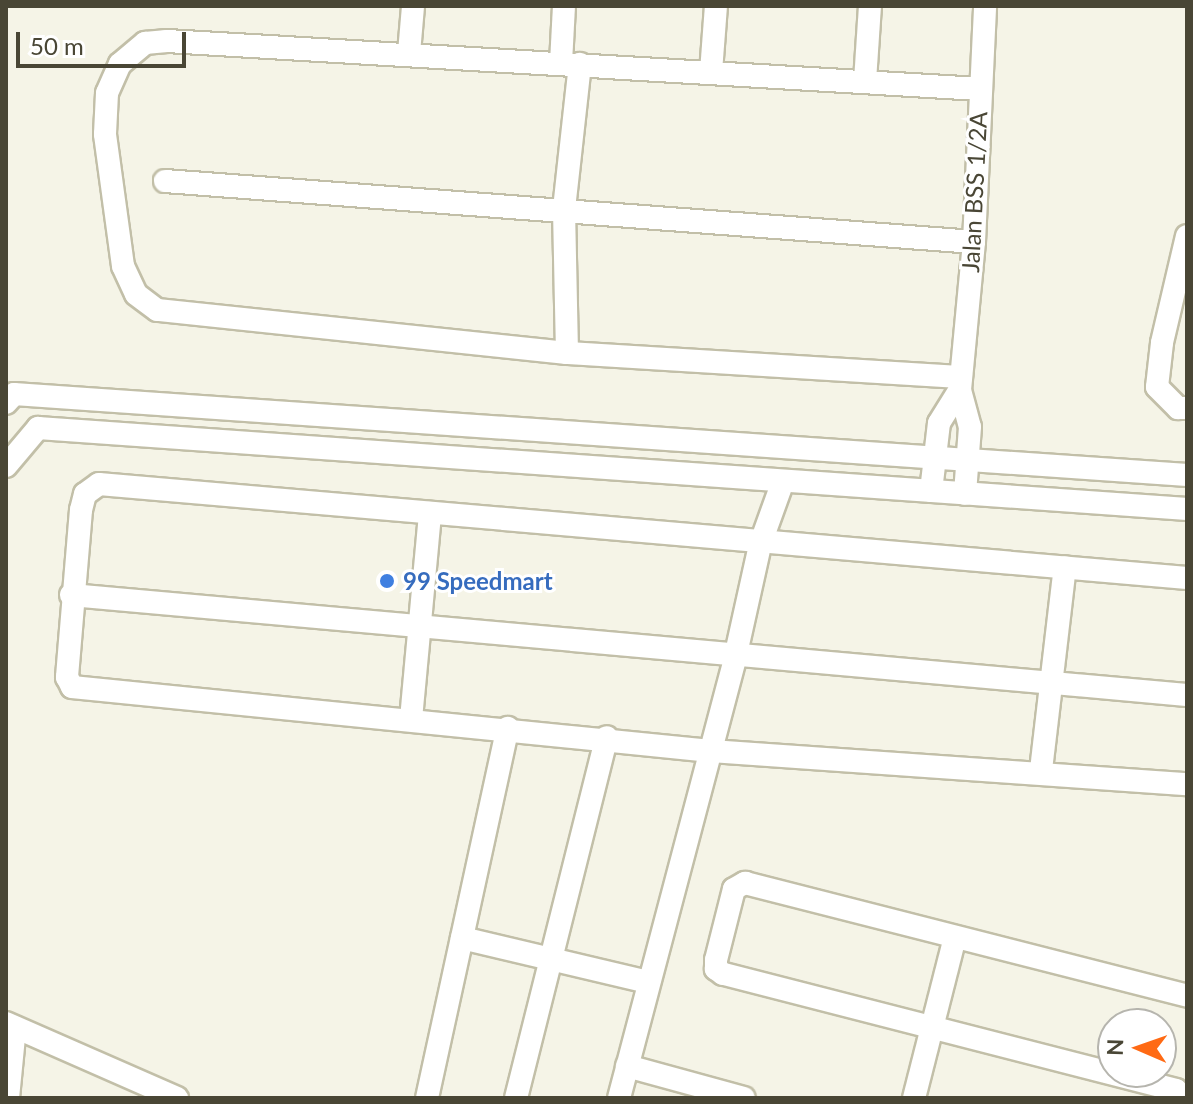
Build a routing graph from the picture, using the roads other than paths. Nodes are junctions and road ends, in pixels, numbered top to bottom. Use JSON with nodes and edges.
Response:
{"nodes":[{"id":1,"x":413,"y":6,"type":"edge"},
{"id":2,"x":564,"y":6,"type":"edge"},
{"id":3,"x":716,"y":6,"type":"edge"},
{"id":4,"x":870,"y":6,"type":"edge"},
{"id":5,"x":985,"y":6,"type":"edge"},
{"id":6,"x":409,"y":53,"type":"junction"},
{"id":7,"x":570,"y":63,"type":"junction"},
{"id":8,"x":711,"y":72,"type":"junction"},
{"id":9,"x":865,"y":81,"type":"junction"},
{"id":10,"x":979,"y":89,"type":"junction"},
{"id":11,"x":165,"y":181,"type":"dead end"},
{"id":12,"x":564,"y":209,"type":"junction"},
{"id":13,"x":1187,"y":236,"type":"edge"},
{"id":14,"x":974,"y":242,"type":"junction"},
{"id":15,"x":567,"y":353,"type":"junction"},
{"id":16,"x":960,"y":384,"type":"junction"},
{"id":17,"x":6,"y":403,"type":"edge"},
{"id":18,"x":1187,"y":408,"type":"edge"},
{"id":19,"x":933,"y":457,"type":"junction"},
{"id":20,"x":967,"y":458,"type":"junction"},
{"id":21,"x":6,"y":466,"type":"edge"},
{"id":22,"x":1187,"y":475,"type":"edge"},
{"id":23,"x":783,"y":481,"type":"junction"},
{"id":24,"x":931,"y":491,"type":"junction"},
{"id":25,"x":965,"y":494,"type":"junction"},
{"id":26,"x":1187,"y":509,"type":"edge"},
{"id":27,"x":430,"y":513,"type":"junction"},
{"id":28,"x":760,"y":545,"type":"junction"},
{"id":29,"x":1065,"y":567,"type":"junction"},
{"id":30,"x":1187,"y":578,"type":"edge"},
{"id":31,"x":71,"y":595,"type":"junction"},
{"id":32,"x":422,"y":629,"type":"junction"},
{"id":33,"x":735,"y":658,"type":"junction"},
{"id":34,"x":1051,"y":683,"type":"junction"},
{"id":35,"x":1187,"y":695,"type":"edge"},
{"id":36,"x":411,"y":719,"type":"junction"},
{"id":37,"x":508,"y":728,"type":"junction"},
{"id":38,"x":607,"y":737,"type":"junction"},
{"id":39,"x":711,"y":751,"type":"junction"},
{"id":40,"x":1041,"y":770,"type":"junction"},
{"id":41,"x":1187,"y":784,"type":"edge"},
{"id":42,"x":955,"y":937,"type":"junction"},
{"id":43,"x":462,"y":938,"type":"junction"},
{"id":44,"x":551,"y":958,"type":"junction"},
{"id":45,"x":648,"y":982,"type":"junction"},
{"id":46,"x":1187,"y":996,"type":"edge"},
{"id":47,"x":11,"y":1025,"type":"edge"},
{"id":48,"x":931,"y":1030,"type":"junction"},
{"id":49,"x":627,"y":1066,"type":"junction"},
{"id":50,"x":1175,"y":1094,"type":"edge"},
{"id":51,"x":8,"y":1098,"type":"edge"},
{"id":52,"x":177,"y":1098,"type":"edge"},
{"id":53,"x":427,"y":1098,"type":"edge"},
{"id":54,"x":516,"y":1098,"type":"edge"},
{"id":55,"x":619,"y":1098,"type":"edge"},
{"id":56,"x":744,"y":1098,"type":"edge"},
{"id":57,"x":914,"y":1098,"type":"edge"}],
"edges":[{"from":1,"to":6,"type":"street"},
{"from":2,"to":7,"type":"street"},
{"from":3,"to":8,"type":"street"},
{"from":4,"to":9,"type":"street"},
{"from":5,"to":10,"type":"street","name":"Jalan BSS 1/2A"},
{"from":6,"to":7,"type":"street"},
{"from":6,"to":15,"type":"street"},
{"from":7,"to":8,"type":"street"},
{"from":7,"to":12,"type":"street"},
{"from":8,"to":9,"type":"street"},
{"from":9,"to":10,"type":"street"},
{"from":10,"to":14,"type":"street","name":"Jalan BSS 1/2A"},
{"from":11,"to":12,"type":"street"},
{"from":12,"to":14,"type":"street"},
{"from":12,"to":15,"type":"street"},
{"from":13,"to":18,"type":"street"},
{"from":14,"to":16,"type":"street","name":"Jalan BSS 1/2A"},
{"from":15,"to":16,"type":"street"},
{"from":16,"to":19,"type":"street"},
{"from":16,"to":20,"type":"street"},
{"from":17,"to":19,"type":"street"},
{"from":19,"to":20,"type":"street"},
{"from":19,"to":24,"type":"street"},
{"from":20,"to":22,"type":"street"},
{"from":20,"to":25,"type":"street"},
{"from":21,"to":23,"type":"street"},
{"from":23,"to":24,"type":"street"},
{"from":23,"to":28,"type":"street"},
{"from":24,"to":25,"type":"street"},
{"from":25,"to":26,"type":"street"},
{"from":27,"to":28,"type":"street"},
{"from":27,"to":31,"type":"street"},
{"from":27,"to":32,"type":"street"},
{"from":28,"to":29,"type":"street"},
{"from":28,"to":33,"type":"street"},
{"from":29,"to":30,"type":"street"},
{"from":29,"to":34,"type":"street"},
{"from":31,"to":32,"type":"street"},
{"from":31,"to":36,"type":"street"},
{"from":32,"to":33,"type":"street"},
{"from":32,"to":36,"type":"street"},
{"from":33,"to":34,"type":"street"},
{"from":33,"to":39,"type":"street"},
{"from":34,"to":35,"type":"street"},
{"from":34,"to":40,"type":"street"},
{"from":36,"to":37,"type":"street"},
{"from":37,"to":38,"type":"street"},
{"from":37,"to":43,"type":"street"},
{"from":38,"to":39,"type":"street"},
{"from":38,"to":44,"type":"street"},
{"from":39,"to":40,"type":"street"},
{"from":39,"to":45,"type":"street"},
{"from":40,"to":41,"type":"street"},
{"from":42,"to":46,"type":"street"},
{"from":42,"to":48,"type":"street"},
{"from":42,"to":48,"type":"street"},
{"from":43,"to":44,"type":"street"},
{"from":43,"to":53,"type":"street"},
{"from":44,"to":45,"type":"street"},
{"from":44,"to":54,"type":"street"},
{"from":45,"to":49,"type":"street"},
{"from":47,"to":51,"type":"street"},
{"from":47,"to":52,"type":"street"},
{"from":48,"to":50,"type":"street"},
{"from":48,"to":57,"type":"street"},
{"from":49,"to":55,"type":"street"},
{"from":49,"to":56,"type":"street"}]}
